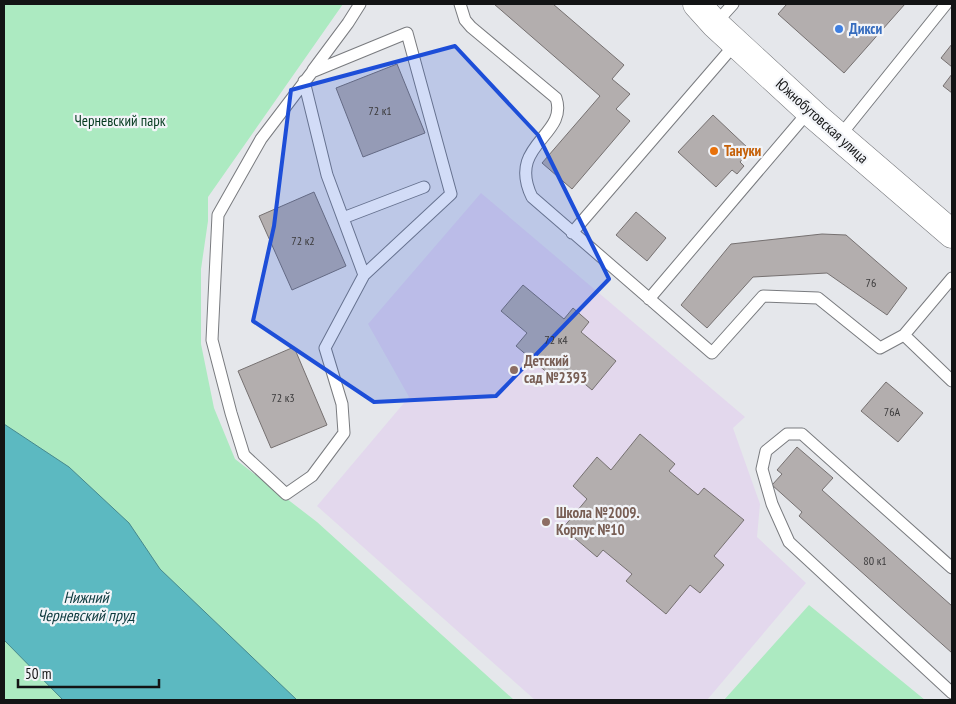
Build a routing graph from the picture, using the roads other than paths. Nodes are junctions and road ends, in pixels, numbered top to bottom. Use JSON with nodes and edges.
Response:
{"nodes":[{"id":1,"x":360,"y":4,"type":"edge"},
{"id":2,"x":460,"y":4,"type":"edge"},
{"id":3,"x":697,"y":4,"type":"edge"},
{"id":4,"x":733,"y":4,"type":"edge"},
{"id":5,"x":946,"y":4,"type":"edge"},
{"id":6,"x":715,"y":24,"type":"junction"},
{"id":7,"x":736,"y":43,"type":"junction"},
{"id":8,"x":312,"y":72,"type":"junction"},
{"id":9,"x":304,"y":82,"type":"junction"},
{"id":10,"x":809,"y":111,"type":"junction"},
{"id":11,"x":839,"y":137,"type":"junction"},
{"id":12,"x":424,"y":187,"type":"dead end"},
{"id":13,"x":343,"y":218,"type":"junction"},
{"id":14,"x":572,"y":233,"type":"junction"},
{"id":15,"x":952,"y":234,"type":"edge"},
{"id":16,"x":364,"y":275,"type":"junction"},
{"id":17,"x":952,"y":278,"type":"edge"},
{"id":18,"x":649,"y":299,"type":"junction"},
{"id":19,"x":904,"y":336,"type":"junction"},
{"id":20,"x":952,"y":381,"type":"edge"},
{"id":21,"x":952,"y":568,"type":"edge"},
{"id":22,"x":952,"y":693,"type":"edge"}],
"edges":[{"from":1,"to":8,"type":"lane"},
{"from":2,"to":14,"type":"lane"},
{"from":3,"to":6,"type":"street","name":"Южнобутовская улица"},
{"from":4,"to":6,"type":"lane"},
{"from":5,"to":11,"type":"lane"},
{"from":6,"to":7,"type":"street","name":"Южнобутовская улица"},
{"from":7,"to":10,"type":"street","name":"Южнобутовская улица"},
{"from":7,"to":14,"type":"lane"},
{"from":8,"to":9,"type":"lane"},
{"from":8,"to":16,"type":"lane"},
{"from":9,"to":13,"type":"lane"},
{"from":9,"to":16,"type":"lane"},
{"from":10,"to":11,"type":"street","name":"Южнобутовская улица"},
{"from":10,"to":18,"type":"lane"},
{"from":11,"to":15,"type":"street","name":"Южнобутовская улица"},
{"from":12,"to":13,"type":"lane"},
{"from":13,"to":16,"type":"lane"},
{"from":14,"to":18,"type":"lane"},
{"from":17,"to":19,"type":"lane"},
{"from":18,"to":19,"type":"lane"},
{"from":19,"to":20,"type":"lane"},
{"from":21,"to":22,"type":"lane"}]}
